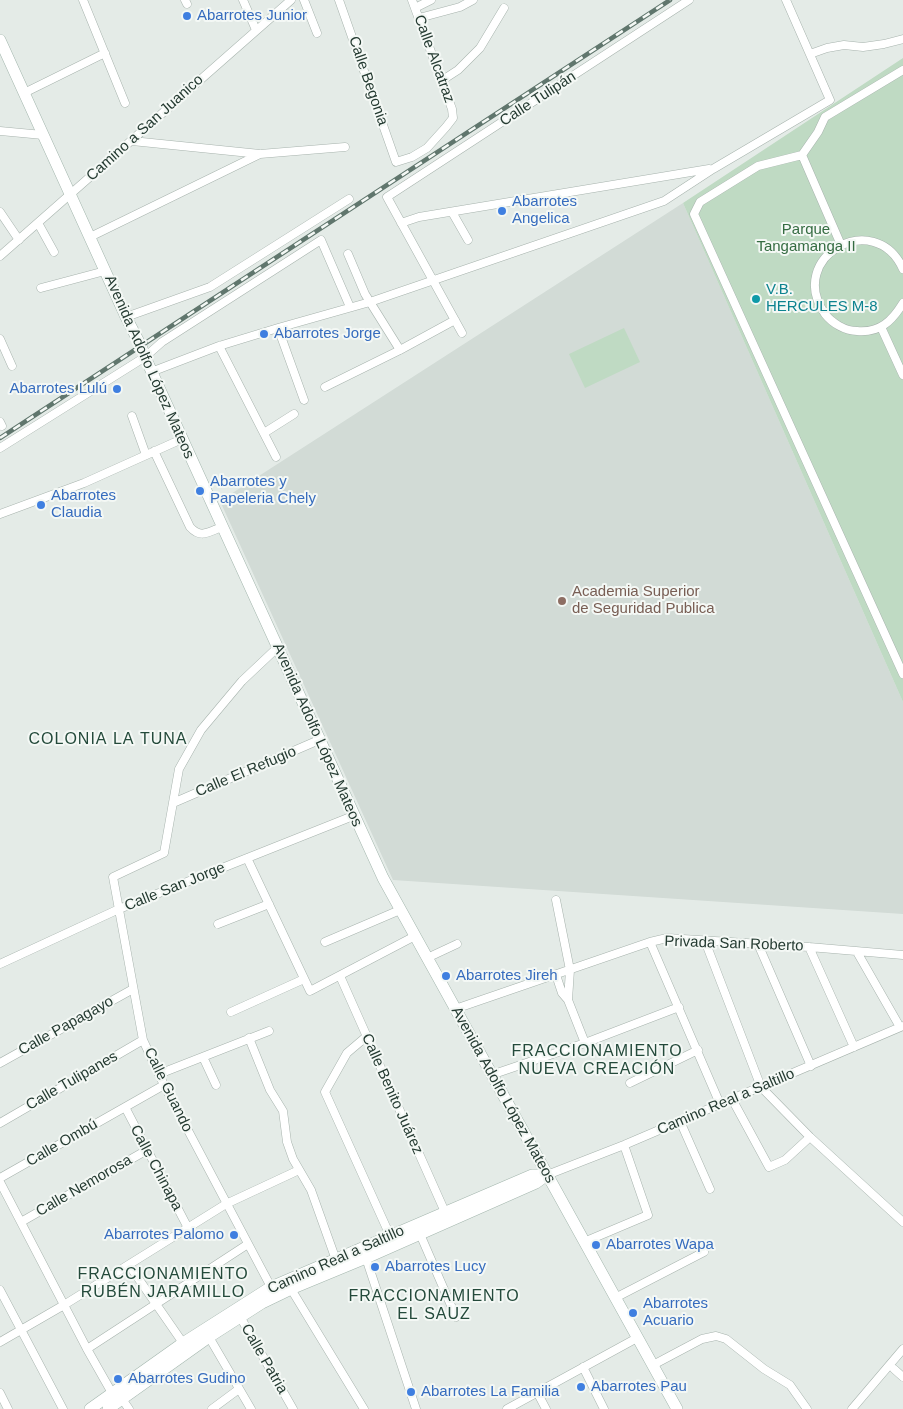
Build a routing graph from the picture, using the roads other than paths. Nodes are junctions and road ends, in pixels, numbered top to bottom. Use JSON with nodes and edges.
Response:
{"nodes":[{"id":1,"x":83,"y":0,"type":"edge"},
{"id":2,"x":243,"y":0,"type":"edge"},
{"id":3,"x":291,"y":0,"type":"edge"},
{"id":4,"x":304,"y":0,"type":"edge"},
{"id":5,"x":339,"y":0,"type":"edge"},
{"id":6,"x":431,"y":0,"type":"edge"},
{"id":7,"x":472,"y":0,"type":"edge"},
{"id":8,"x":689,"y":0,"type":"edge"},
{"id":9,"x":786,"y":0,"type":"edge"},
{"id":10,"x":414,"y":4,"type":"edge"},
{"id":11,"x":504,"y":8,"type":"dead end"},
{"id":12,"x":419,"y":18,"type":"junction"},
{"id":13,"x":256,"y":30,"type":"junction"},
{"id":14,"x":317,"y":33,"type":"dead end"},
{"id":15,"x":903,"y":39,"type":"edge"},
{"id":16,"x":0,"y":40,"type":"edge"},
{"id":17,"x":105,"y":54,"type":"junction"},
{"id":18,"x":810,"y":54,"type":"junction"},
{"id":19,"x":903,"y":70,"type":"edge"},
{"id":20,"x":441,"y":81,"type":"junction"},
{"id":21,"x":24,"y":93,"type":"junction"},
{"id":22,"x":126,"y":103,"type":"dead end"},
{"id":23,"x":453,"y":118,"type":"joint"},
{"id":24,"x":0,"y":131,"type":"edge"},
{"id":25,"x":43,"y":134,"type":"junction"},
{"id":26,"x":132,"y":141,"type":"junction"},
{"id":27,"x":346,"y":147,"type":"dead end"},
{"id":28,"x":260,"y":154,"type":"junction"},
{"id":29,"x":802,"y":155,"type":"junction"},
{"id":30,"x":713,"y":169,"type":"junction"},
{"id":31,"x":70,"y":194,"type":"junction"},
{"id":32,"x":349,"y":199,"type":"dead end"},
{"id":33,"x":0,"y":212,"type":"edge"},
{"id":34,"x":452,"y":212,"type":"junction"},
{"id":35,"x":38,"y":223,"type":"junction"},
{"id":36,"x":401,"y":223,"type":"junction"},
{"id":37,"x":90,"y":237,"type":"junction"},
{"id":38,"x":19,"y":240,"type":"junction"},
{"id":39,"x":468,"y":240,"type":"dead end"},
{"id":40,"x":841,"y":245,"type":"junction"},
{"id":41,"x":54,"y":252,"type":"dead end"},
{"id":42,"x":348,"y":254,"type":"dead end"},
{"id":43,"x":0,"y":256,"type":"edge"},
{"id":44,"x":903,"y":269,"type":"edge"},
{"id":45,"x":105,"y":271,"type":"junction"},
{"id":46,"x":433,"y":279,"type":"junction"},
{"id":47,"x":41,"y":288,"type":"dead end"},
{"id":48,"x":370,"y":302,"type":"junction"},
{"id":49,"x":903,"y":303,"type":"edge"},
{"id":50,"x":350,"y":307,"type":"junction"},
{"id":51,"x":126,"y":316,"type":"junction"},
{"id":52,"x":455,"y":320,"type":"junction"},
{"id":53,"x":881,"y":327,"type":"junction"},
{"id":54,"x":278,"y":328,"type":"junction"},
{"id":55,"x":462,"y":333,"type":"dead end"},
{"id":56,"x":0,"y":339,"type":"edge"},
{"id":57,"x":219,"y":346,"type":"junction"},
{"id":58,"x":400,"y":350,"type":"junction"},
{"id":59,"x":145,"y":357,"type":"junction"},
{"id":60,"x":12,"y":366,"type":"dead end"},
{"id":61,"x":151,"y":372,"type":"junction"},
{"id":62,"x":903,"y":375,"type":"edge"},
{"id":63,"x":325,"y":387,"type":"dead end"},
{"id":64,"x":304,"y":400,"type":"dead end"},
{"id":65,"x":294,"y":414,"type":"dead end"},
{"id":66,"x":132,"y":416,"type":"dead end"},
{"id":67,"x":264,"y":433,"type":"junction"},
{"id":68,"x":182,"y":439,"type":"junction"},
{"id":69,"x":0,"y":448,"type":"edge"},
{"id":70,"x":150,"y":453,"type":"junction"},
{"id":71,"x":276,"y":457,"type":"dead end"},
{"id":72,"x":0,"y":514,"type":"edge"},
{"id":73,"x":222,"y":527,"type":"junction"},
{"id":74,"x":277,"y":648,"type":"junction"},
{"id":75,"x":903,"y":674,"type":"edge"},
{"id":76,"x":319,"y":740,"type":"junction"},
{"id":77,"x":173,"y":803,"type":"junction"},
{"id":78,"x":353,"y":816,"type":"junction"},
{"id":79,"x":247,"y":858,"type":"junction"},
{"id":80,"x":556,"y":900,"type":"dead end"},
{"id":81,"x":269,"y":904,"type":"junction"},
{"id":82,"x":119,"y":909,"type":"junction"},
{"id":83,"x":400,"y":910,"type":"junction"},
{"id":84,"x":218,"y":924,"type":"dead end"},
{"id":85,"x":415,"y":936,"type":"junction"},
{"id":86,"x":705,"y":941,"type":"junction"},
{"id":87,"x":324,"y":942,"type":"dead end"},
{"id":88,"x":650,"y":942,"type":"junction"},
{"id":89,"x":458,"y":944,"type":"dead end"},
{"id":90,"x":758,"y":944,"type":"junction"},
{"id":91,"x":809,"y":947,"type":"junction"},
{"id":92,"x":857,"y":952,"type":"junction"},
{"id":93,"x":903,"y":956,"type":"edge"},
{"id":94,"x":427,"y":958,"type":"junction"},
{"id":95,"x":0,"y":964,"type":"edge"},
{"id":96,"x":570,"y":970,"type":"junction"},
{"id":97,"x":556,"y":975,"type":"junction"},
{"id":98,"x":340,"y":976,"type":"junction"},
{"id":99,"x":304,"y":979,"type":"junction"},
{"id":100,"x":133,"y":989,"type":"junction"},
{"id":101,"x":568,"y":1000,"type":"junction"},
{"id":102,"x":679,"y":1007,"type":"junction"},
{"id":103,"x":455,"y":1009,"type":"junction"},
{"id":104,"x":231,"y":1012,"type":"dead end"},
{"id":105,"x":902,"y":1026,"type":"edge"},
{"id":106,"x":269,"y":1031,"type":"dead end"},
{"id":107,"x":367,"y":1036,"type":"junction"},
{"id":108,"x":249,"y":1038,"type":"junction"},
{"id":109,"x":143,"y":1040,"type":"junction"},
{"id":110,"x":585,"y":1042,"type":"junction"},
{"id":111,"x":854,"y":1047,"type":"junction"},
{"id":112,"x":698,"y":1050,"type":"junction"},
{"id":113,"x":203,"y":1057,"type":"junction"},
{"id":114,"x":0,"y":1063,"type":"edge"},
{"id":115,"x":811,"y":1066,"type":"junction"},
{"id":116,"x":159,"y":1074,"type":"junction"},
{"id":117,"x":491,"y":1075,"type":"junction"},
{"id":118,"x":630,"y":1083,"type":"dead end"},
{"id":119,"x":216,"y":1085,"type":"dead end"},
{"id":120,"x":164,"y":1086,"type":"junction"},
{"id":121,"x":761,"y":1087,"type":"junction"},
{"id":122,"x":732,"y":1099,"type":"junction"},
{"id":123,"x":720,"y":1104,"type":"junction"},
{"id":124,"x":125,"y":1107,"type":"junction"},
{"id":125,"x":680,"y":1122,"type":"junction"},
{"id":126,"x":0,"y":1123,"type":"edge"},
{"id":127,"x":810,"y":1137,"type":"junction"},
{"id":128,"x":624,"y":1145,"type":"junction"},
{"id":129,"x":147,"y":1150,"type":"junction"},
{"id":130,"x":299,"y":1170,"type":"junction"},
{"id":131,"x":547,"y":1175,"type":"junction"},
{"id":132,"x":0,"y":1180,"type":"edge"},
{"id":133,"x":710,"y":1189,"type":"dead end"},
{"id":134,"x":226,"y":1204,"type":"junction"},
{"id":135,"x":444,"y":1212,"type":"junction"},
{"id":136,"x":21,"y":1222,"type":"junction"},
{"id":137,"x":903,"y":1222,"type":"edge"},
{"id":138,"x":188,"y":1228,"type":"junction"},
{"id":139,"x":420,"y":1234,"type":"junction"},
{"id":140,"x":392,"y":1241,"type":"junction"},
{"id":141,"x":584,"y":1242,"type":"junction"},
{"id":142,"x":248,"y":1244,"type":"junction"},
{"id":143,"x":704,"y":1252,"type":"dead end"},
{"id":144,"x":366,"y":1258,"type":"junction"},
{"id":145,"x":336,"y":1260,"type":"junction"},
{"id":146,"x":129,"y":1265,"type":"junction"},
{"id":147,"x":270,"y":1287,"type":"junction"},
{"id":148,"x":291,"y":1289,"type":"junction"},
{"id":149,"x":0,"y":1290,"type":"edge"},
{"id":150,"x":615,"y":1298,"type":"junction"},
{"id":151,"x":155,"y":1303,"type":"junction"},
{"id":152,"x":64,"y":1305,"type":"junction"},
{"id":153,"x":238,"y":1313,"type":"junction"},
{"id":154,"x":456,"y":1317,"type":"dead end"},
{"id":155,"x":21,"y":1331,"type":"junction"},
{"id":156,"x":209,"y":1337,"type":"junction"},
{"id":157,"x":637,"y":1338,"type":"junction"},
{"id":158,"x":0,"y":1342,"type":"edge"},
{"id":159,"x":183,"y":1343,"type":"junction"},
{"id":160,"x":87,"y":1349,"type":"junction"},
{"id":161,"x":903,"y":1349,"type":"edge"},
{"id":162,"x":652,"y":1365,"type":"junction"},
{"id":163,"x":583,"y":1368,"type":"junction"},
{"id":164,"x":894,"y":1369,"type":"dead end"},
{"id":165,"x":903,"y":1377,"type":"edge"},
{"id":166,"x":239,"y":1389,"type":"junction"},
{"id":167,"x":537,"y":1392,"type":"junction"},
{"id":168,"x":0,"y":1393,"type":"edge"},
{"id":169,"x":117,"y":1396,"type":"junction"},
{"id":170,"x":856,"y":1408,"type":"edge"},
{"id":171,"x":8,"y":1409,"type":"edge"},
{"id":172,"x":63,"y":1409,"type":"edge"},
{"id":173,"x":90,"y":1409,"type":"edge"},
{"id":174,"x":108,"y":1409,"type":"edge"},
{"id":175,"x":129,"y":1409,"type":"edge"},
{"id":176,"x":212,"y":1409,"type":"edge"},
{"id":177,"x":250,"y":1409,"type":"edge"},
{"id":178,"x":293,"y":1409,"type":"edge"},
{"id":179,"x":364,"y":1409,"type":"edge"},
{"id":180,"x":416,"y":1409,"type":"edge"},
{"id":181,"x":507,"y":1409,"type":"edge"},
{"id":182,"x":546,"y":1409,"type":"edge"},
{"id":183,"x":604,"y":1409,"type":"edge"},
{"id":184,"x":677,"y":1409,"type":"edge"},
{"id":185,"x":807,"y":1409,"type":"edge"}],
"edges":[{"from":1,"to":17,"type":"street"},
{"from":2,"to":13,"type":"street"},
{"from":3,"to":13,"type":"street","name":"Camino a San Juanico"},
{"from":4,"to":14,"type":"street"},
{"from":5,"to":23,"type":"street","name":"Calle Begonia"},
{"from":6,"to":10,"type":"street"},
{"from":7,"to":12,"type":"street"},
{"from":8,"to":36,"type":"street","name":"Calle Tulipán"},
{"from":9,"to":18,"type":"street"},
{"from":10,"to":12,"type":"street","name":"Calle Alcatraz"},
{"from":11,"to":20,"type":"street"},
{"from":12,"to":20,"type":"street","name":"Calle Alcatraz"},
{"from":13,"to":26,"type":"street","name":"Camino a San Juanico"},
{"from":15,"to":18,"type":"street"},
{"from":16,"to":21,"type":"street","name":"Avenida Adolfo López Mateos"},
{"from":17,"to":21,"type":"street"},
{"from":17,"to":22,"type":"street"},
{"from":18,"to":30,"type":"street"},
{"from":19,"to":29,"type":"street"},
{"from":20,"to":23,"type":"street","name":"Calle Alcatraz"},
{"from":21,"to":25,"type":"street","name":"Avenida Adolfo López Mateos"},
{"from":24,"to":25,"type":"street"},
{"from":25,"to":31,"type":"street","name":"Avenida Adolfo López Mateos"},
{"from":26,"to":28,"type":"street"},
{"from":26,"to":31,"type":"street","name":"Camino a San Juanico"},
{"from":27,"to":28,"type":"street"},
{"from":28,"to":37,"type":"street"},
{"from":29,"to":40,"type":"street"},
{"from":29,"to":75,"type":"street"},
{"from":30,"to":34,"type":"street"},
{"from":30,"to":46,"type":"street"},
{"from":31,"to":35,"type":"street","name":"Camino a San Juanico"},
{"from":31,"to":37,"type":"street","name":"Avenida Adolfo López Mateos"},
{"from":32,"to":51,"type":"street"},
{"from":33,"to":38,"type":"street"},
{"from":34,"to":36,"type":"street"},
{"from":34,"to":39,"type":"street"},
{"from":35,"to":38,"type":"street","name":"Camino a San Juanico"},
{"from":35,"to":41,"type":"street"},
{"from":36,"to":46,"type":"street"},
{"from":37,"to":45,"type":"street","name":"Avenida Adolfo López Mateos"},
{"from":38,"to":43,"type":"street","name":"Camino a San Juanico"},
{"from":40,"to":44,"type":"street"},
{"from":40,"to":53,"type":"street"},
{"from":42,"to":48,"type":"street"},
{"from":45,"to":47,"type":"street"},
{"from":45,"to":51,"type":"street","name":"Avenida Adolfo López Mateos"},
{"from":46,"to":48,"type":"street"},
{"from":46,"to":52,"type":"street"},
{"from":48,"to":50,"type":"street"},
{"from":48,"to":58,"type":"street"},
{"from":49,"to":53,"type":"street"},
{"from":50,"to":54,"type":"street"},
{"from":50,"to":59,"type":"street"},
{"from":51,"to":59,"type":"street","name":"Avenida Adolfo López Mateos"},
{"from":52,"to":55,"type":"street"},
{"from":52,"to":58,"type":"street"},
{"from":53,"to":62,"type":"street"},
{"from":54,"to":57,"type":"street"},
{"from":54,"to":64,"type":"street"},
{"from":56,"to":60,"type":"street"},
{"from":57,"to":61,"type":"street"},
{"from":57,"to":67,"type":"street"},
{"from":58,"to":63,"type":"street"},
{"from":59,"to":61,"type":"street","name":"Avenida Adolfo López Mateos"},
{"from":59,"to":69,"type":"street"},
{"from":61,"to":68,"type":"street","name":"Avenida Adolfo López Mateos"},
{"from":65,"to":67,"type":"street"},
{"from":66,"to":70,"type":"street"},
{"from":67,"to":71,"type":"street"},
{"from":68,"to":70,"type":"street"},
{"from":68,"to":73,"type":"street","name":"Avenida Adolfo López Mateos"},
{"from":70,"to":72,"type":"street"},
{"from":70,"to":73,"type":"street"},
{"from":73,"to":74,"type":"street","name":"Avenida Adolfo López Mateos"},
{"from":74,"to":76,"type":"street","name":"Avenida Adolfo López Mateos"},
{"from":74,"to":77,"type":"street"},
{"from":76,"to":77,"type":"street","name":"Calle El Refugio"},
{"from":76,"to":78,"type":"street","name":"Avenida Adolfo López Mateos"},
{"from":77,"to":82,"type":"street","name":"Calle Guando"},
{"from":78,"to":79,"type":"street","name":"Calle San Jorge"},
{"from":78,"to":83,"type":"street","name":"Avenida Adolfo López Mateos"},
{"from":79,"to":81,"type":"street"},
{"from":79,"to":82,"type":"street","name":"Calle San Jorge"},
{"from":80,"to":96,"type":"street"},
{"from":81,"to":84,"type":"street"},
{"from":81,"to":99,"type":"street"},
{"from":82,"to":95,"type":"street","name":"Calle San Jorge"},
{"from":82,"to":100,"type":"street","name":"Calle Guando"},
{"from":83,"to":85,"type":"street","name":"Avenida Adolfo López Mateos"},
{"from":83,"to":87,"type":"street"},
{"from":85,"to":94,"type":"street","name":"Avenida Adolfo López Mateos"},
{"from":85,"to":98,"type":"street"},
{"from":86,"to":88,"type":"street","name":"Privada San Roberto"},
{"from":86,"to":90,"type":"street","name":"Privada San Roberto"},
{"from":86,"to":121,"type":"street"},
{"from":88,"to":96,"type":"street","name":"Privada San Roberto"},
{"from":88,"to":102,"type":"street"},
{"from":89,"to":94,"type":"street"},
{"from":90,"to":91,"type":"street","name":"Privada San Roberto"},
{"from":90,"to":115,"type":"street"},
{"from":91,"to":92,"type":"street","name":"Privada San Roberto"},
{"from":91,"to":111,"type":"street"},
{"from":92,"to":93,"type":"street","name":"Privada San Roberto"},
{"from":92,"to":105,"type":"street"},
{"from":94,"to":103,"type":"street","name":"Avenida Adolfo López Mateos"},
{"from":96,"to":97,"type":"street","name":"Privada San Roberto"},
{"from":96,"to":101,"type":"street"},
{"from":97,"to":101,"type":"street"},
{"from":97,"to":103,"type":"street","name":"Privada San Roberto"},
{"from":98,"to":99,"type":"street"},
{"from":98,"to":107,"type":"street","name":"Calle Benito Juárez"},
{"from":99,"to":104,"type":"street"},
{"from":100,"to":109,"type":"street","name":"Calle Guando"},
{"from":100,"to":114,"type":"street","name":"Calle Papagayo"},
{"from":101,"to":110,"type":"street"},
{"from":102,"to":110,"type":"street"},
{"from":102,"to":112,"type":"street"},
{"from":103,"to":117,"type":"street","name":"Avenida Adolfo López Mateos"},
{"from":105,"to":111,"type":"street","name":"Camino Real a Saltillo"},
{"from":106,"to":108,"type":"street"},
{"from":107,"to":135,"type":"street","name":"Calle Benito Juárez"},
{"from":107,"to":140,"type":"street"},
{"from":108,"to":113,"type":"street"},
{"from":108,"to":130,"type":"street"},
{"from":109,"to":116,"type":"street","name":"Calle Guando"},
{"from":109,"to":126,"type":"street","name":"Calle Tulipanes"},
{"from":110,"to":117,"type":"street"},
{"from":111,"to":115,"type":"street","name":"Camino Real a Saltillo"},
{"from":112,"to":118,"type":"street"},
{"from":112,"to":123,"type":"street"},
{"from":113,"to":116,"type":"street"},
{"from":113,"to":119,"type":"street"},
{"from":115,"to":121,"type":"street","name":"Camino Real a Saltillo"},
{"from":116,"to":120,"type":"street","name":"Calle Guando"},
{"from":117,"to":131,"type":"street","name":"Avenida Adolfo López Mateos"},
{"from":120,"to":124,"type":"street","name":"Calle Ombú"},
{"from":120,"to":134,"type":"street","name":"Calle Guando"},
{"from":121,"to":122,"type":"street","name":"Camino Real a Saltillo"},
{"from":121,"to":127,"type":"street"},
{"from":122,"to":123,"type":"street","name":"Camino Real a Saltillo"},
{"from":122,"to":127,"type":"street"},
{"from":123,"to":125,"type":"street","name":"Camino Real a Saltillo"},
{"from":124,"to":129,"type":"street","name":"Calle Chinapa"},
{"from":124,"to":132,"type":"street","name":"Calle Ombú"},
{"from":125,"to":128,"type":"street","name":"Camino Real a Saltillo"},
{"from":125,"to":133,"type":"street"},
{"from":127,"to":137,"type":"street"},
{"from":128,"to":131,"type":"street","name":"Camino Real a Saltillo"},
{"from":128,"to":141,"type":"street"},
{"from":129,"to":136,"type":"street","name":"Calle Nemorosa"},
{"from":129,"to":138,"type":"street","name":"Calle Chinapa"},
{"from":130,"to":134,"type":"street"},
{"from":130,"to":145,"type":"street"},
{"from":131,"to":135,"type":"street","name":"Camino Real a Saltillo"},
{"from":131,"to":139,"type":"street","name":"Camino Real a Saltillo"},
{"from":131,"to":141,"type":"street","name":"Avenida Adolfo López Mateos"},
{"from":132,"to":136,"type":"street"},
{"from":134,"to":138,"type":"street"},
{"from":134,"to":142,"type":"street","name":"Calle Guando"},
{"from":135,"to":140,"type":"street","name":"Camino Real a Saltillo"},
{"from":136,"to":152,"type":"street"},
{"from":138,"to":146,"type":"street"},
{"from":139,"to":140,"type":"street","name":"Camino Real a Saltillo"},
{"from":139,"to":154,"type":"street"},
{"from":140,"to":144,"type":"street","name":"Camino Real a Saltillo"},
{"from":140,"to":145,"type":"street","name":"Camino Real a Saltillo"},
{"from":141,"to":150,"type":"street","name":"Avenida Adolfo López Mateos"},
{"from":142,"to":147,"type":"street","name":"Calle Guando"},
{"from":142,"to":151,"type":"street"},
{"from":143,"to":150,"type":"street"},
{"from":144,"to":148,"type":"street","name":"Camino Real a Saltillo"},
{"from":144,"to":180,"type":"street"},
{"from":145,"to":147,"type":"street","name":"Camino Real a Saltillo"},
{"from":146,"to":151,"type":"street"},
{"from":146,"to":152,"type":"street"},
{"from":147,"to":153,"type":"street","name":"Camino Real a Saltillo"},
{"from":148,"to":153,"type":"street","name":"Camino Real a Saltillo"},
{"from":148,"to":179,"type":"street"},
{"from":149,"to":155,"type":"street"},
{"from":150,"to":157,"type":"street","name":"Avenida Adolfo López Mateos"},
{"from":151,"to":159,"type":"street"},
{"from":151,"to":160,"type":"street"},
{"from":152,"to":155,"type":"street"},
{"from":152,"to":160,"type":"street"},
{"from":153,"to":156,"type":"street","name":"Camino Real a Saltillo"},
{"from":153,"to":159,"type":"street","name":"Camino Real a Saltillo"},
{"from":153,"to":178,"type":"street","name":"Calle Patria"},
{"from":155,"to":158,"type":"street"},
{"from":155,"to":172,"type":"street"},
{"from":156,"to":166,"type":"street"},
{"from":156,"to":169,"type":"street","name":"Camino Real a Saltillo"},
{"from":157,"to":162,"type":"street","name":"Avenida Adolfo López Mateos"},
{"from":157,"to":163,"type":"street"},
{"from":159,"to":169,"type":"street","name":"Camino Real a Saltillo"},
{"from":160,"to":169,"type":"street"},
{"from":161,"to":170,"type":"street"},
{"from":162,"to":184,"type":"street","name":"Avenida Adolfo López Mateos"},
{"from":162,"to":185,"type":"street"},
{"from":163,"to":167,"type":"street"},
{"from":163,"to":183,"type":"street"},
{"from":164,"to":165,"type":"street"},
{"from":166,"to":176,"type":"street"},
{"from":166,"to":177,"type":"street"},
{"from":167,"to":181,"type":"street"},
{"from":167,"to":182,"type":"street"},
{"from":168,"to":171,"type":"street"},
{"from":169,"to":173,"type":"street","name":"Camino Real a Saltillo"},
{"from":169,"to":174,"type":"street","name":"Camino Real a Saltillo"},
{"from":169,"to":175,"type":"street"}]}
